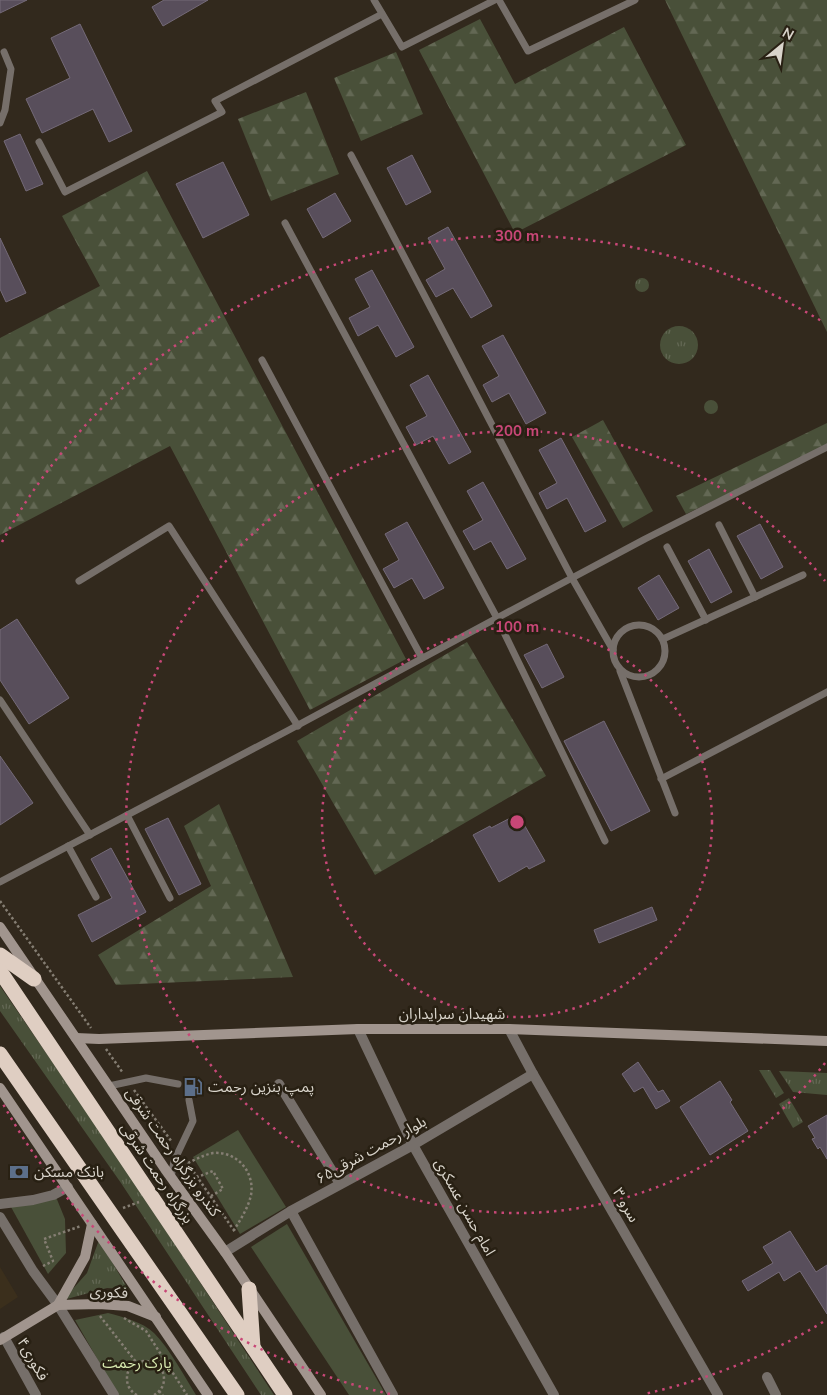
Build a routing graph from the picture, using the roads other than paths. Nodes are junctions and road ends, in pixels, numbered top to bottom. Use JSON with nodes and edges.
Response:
{"nodes":[{"id":1,"x":374,"y":0,"type":"edge"},
{"id":2,"x":495,"y":0,"type":"edge"},
{"id":3,"x":500,"y":0,"type":"edge"},
{"id":4,"x":635,"y":0,"type":"edge"},
{"id":5,"x":382,"y":14,"type":"junction"},
{"id":6,"x":4,"y":52,"type":"dead end"},
{"id":7,"x":0,"y":123,"type":"edge"},
{"id":8,"x":39,"y":142,"type":"dead end"},
{"id":9,"x":351,"y":155,"type":"dead end"},
{"id":10,"x":285,"y":223,"type":"dead end"},
{"id":11,"x":262,"y":360,"type":"dead end"},
{"id":12,"x":827,"y":447,"type":"edge"},
{"id":13,"x":718,"y":525,"type":"dead end"},
{"id":14,"x":667,"y":548,"type":"dead end"},
{"id":15,"x":803,"y":574,"type":"dead end"},
{"id":16,"x":572,"y":578,"type":"junction"},
{"id":17,"x":79,"y":581,"type":"dead end"},
{"id":18,"x":755,"y":597,"type":"junction"},
{"id":19,"x":497,"y":618,"type":"junction"},
{"id":20,"x":706,"y":620,"type":"junction"},
{"id":21,"x":663,"y":639,"type":"junction"},
{"id":22,"x":613,"y":650,"type":"junction"},
{"id":23,"x":422,"y":658,"type":"junction"},
{"id":24,"x":620,"y":669,"type":"junction"},
{"id":25,"x":827,"y":692,"type":"edge"},
{"id":26,"x":0,"y":700,"type":"edge"},
{"id":27,"x":298,"y":726,"type":"junction"},
{"id":28,"x":661,"y":779,"type":"junction"},
{"id":29,"x":674,"y":813,"type":"dead end"},
{"id":30,"x":127,"y":815,"type":"junction"},
{"id":31,"x":90,"y":835,"type":"junction"},
{"id":32,"x":605,"y":841,"type":"dead end"},
{"id":33,"x":68,"y":846,"type":"junction"},
{"id":34,"x":0,"y":882,"type":"edge"},
{"id":35,"x":96,"y":897,"type":"dead end"},
{"id":36,"x":170,"y":898,"type":"dead end"},
{"id":37,"x":0,"y":927,"type":"edge"},
{"id":38,"x":0,"y":955,"type":"edge"},
{"id":39,"x":0,"y":971,"type":"edge"},
{"id":40,"x":34,"y":979,"type":"junction"},
{"id":41,"x":358,"y":1029,"type":"junction"},
{"id":42,"x":509,"y":1029,"type":"junction"},
{"id":43,"x":76,"y":1038,"type":"junction"},
{"id":44,"x":827,"y":1041,"type":"edge"},
{"id":45,"x":0,"y":1054,"type":"edge"},
{"id":46,"x":532,"y":1074,"type":"junction"},
{"id":47,"x":178,"y":1084,"type":"dead end"},
{"id":48,"x":279,"y":1084,"type":"dead end"},
{"id":49,"x":109,"y":1086,"type":"junction"},
{"id":50,"x":0,"y":1088,"type":"edge"},
{"id":51,"x":190,"y":1100,"type":"dead end"},
{"id":52,"x":413,"y":1145,"type":"junction"},
{"id":53,"x":171,"y":1178,"type":"junction"},
{"id":54,"x":340,"y":1184,"type":"junction"},
{"id":55,"x":68,"y":1188,"type":"junction"},
{"id":56,"x":0,"y":1204,"type":"edge"},
{"id":57,"x":291,"y":1211,"type":"junction"},
{"id":58,"x":0,"y":1217,"type":"edge"},
{"id":59,"x":92,"y":1224,"type":"junction"},
{"id":60,"x":225,"y":1252,"type":"junction"},
{"id":61,"x":249,"y":1289,"type":"junction"},
{"id":62,"x":58,"y":1305,"type":"junction"},
{"id":63,"x":156,"y":1317,"type":"junction"},
{"id":64,"x":2,"y":1338,"type":"edge"},
{"id":65,"x":253,"y":1348,"type":"junction"},
{"id":66,"x":767,"y":1377,"type":"dead end"},
{"id":67,"x":36,"y":1395,"type":"edge"},
{"id":68,"x":114,"y":1395,"type":"edge"},
{"id":69,"x":208,"y":1395,"type":"edge"},
{"id":70,"x":237,"y":1395,"type":"edge"},
{"id":71,"x":285,"y":1395,"type":"edge"},
{"id":72,"x":321,"y":1395,"type":"edge"},
{"id":73,"x":393,"y":1395,"type":"edge"},
{"id":74,"x":554,"y":1395,"type":"edge"},
{"id":75,"x":718,"y":1395,"type":"edge"},
{"id":76,"x":776,"y":1395,"type":"edge"}],
"edges":[{"from":1,"to":5,"type":"lane"},
{"from":2,"to":5,"type":"lane"},
{"from":3,"to":4,"type":"lane"},
{"from":5,"to":8,"type":"lane"},
{"from":6,"to":7,"type":"lane"},
{"from":9,"to":16,"type":"lane"},
{"from":10,"to":19,"type":"lane"},
{"from":11,"to":23,"type":"lane"},
{"from":12,"to":16,"type":"lane"},
{"from":13,"to":18,"type":"lane"},
{"from":14,"to":20,"type":"lane"},
{"from":15,"to":18,"type":"lane"},
{"from":16,"to":19,"type":"lane"},
{"from":16,"to":22,"type":"lane"},
{"from":17,"to":27,"type":"lane"},
{"from":18,"to":20,"type":"lane"},
{"from":19,"to":23,"type":"lane"},
{"from":19,"to":32,"type":"lane"},
{"from":20,"to":21,"type":"lane"},
{"from":21,"to":22,"type":"lane"},
{"from":21,"to":24,"type":"lane"},
{"from":22,"to":24,"type":"lane"},
{"from":23,"to":27,"type":"lane"},
{"from":24,"to":28,"type":"lane"},
{"from":25,"to":28,"type":"lane"},
{"from":26,"to":31,"type":"lane"},
{"from":27,"to":30,"type":"lane"},
{"from":28,"to":29,"type":"lane"},
{"from":30,"to":31,"type":"lane"},
{"from":30,"to":36,"type":"lane"},
{"from":31,"to":33,"type":"lane"},
{"from":33,"to":34,"type":"lane"},
{"from":33,"to":35,"type":"lane"},
{"from":37,"to":40,"type":"street","name":"کندرو بزرگراه رحمت شرقی"},
{"from":38,"to":40,"type":"highway"},
{"from":39,"to":65,"type":"highway","name":"بزرگراه رحمت شرقی"},
{"from":40,"to":43,"type":"street","name":"کندرو بزرگراه رحمت شرقی"},
{"from":41,"to":42,"type":"street","name":"شهیدان سرایداران"},
{"from":41,"to":43,"type":"street","name":"شهیدان سرایداران"},
{"from":41,"to":52,"type":"street","name":"امام حسن عسکری"},
{"from":42,"to":44,"type":"street","name":"شهیدان سرایداران"},
{"from":42,"to":46,"type":"street","name":"سرو ۳"},
{"from":43,"to":49,"type":"street","name":"کندرو بزرگراه رحمت شرقی"},
{"from":45,"to":70,"type":"highway"},
{"from":46,"to":52,"type":"street","name":"بلوار رحمت شرقی۶۵"},
{"from":46,"to":75,"type":"street","name":"سرو ۳"},
{"from":47,"to":49,"type":"lane"},
{"from":48,"to":54,"type":"street"},
{"from":49,"to":53,"type":"street","name":"کندرو بزرگراه رحمت شرقی"},
{"from":50,"to":55,"type":"street"},
{"from":51,"to":53,"type":"lane"},
{"from":52,"to":54,"type":"street","name":"بلوار رحمت شرقی۶۵"},
{"from":52,"to":74,"type":"street","name":"امام حسن عسکری"},
{"from":53,"to":60,"type":"street","name":"کندرو بزرگراه رحمت شرقی"},
{"from":54,"to":57,"type":"street","name":"بلوار رحمت شرقی۶۵"},
{"from":55,"to":56,"type":"street"},
{"from":55,"to":59,"type":"street"},
{"from":57,"to":60,"type":"street","name":"بلوار رحمت شرقی۶۵"},
{"from":57,"to":73,"type":"street"},
{"from":58,"to":62,"type":"street"},
{"from":59,"to":62,"type":"street","name":"فکوری"},
{"from":59,"to":63,"type":"street"},
{"from":60,"to":61,"type":"street","name":"کندرو بزرگراه رحمت شرقی"},
{"from":61,"to":65,"type":"highway"},
{"from":61,"to":72,"type":"street","name":"کندرو بزرگراه رحمت شرقی"},
{"from":62,"to":63,"type":"street","name":"فکوری"},
{"from":62,"to":64,"type":"street","name":"فکوری"},
{"from":62,"to":68,"type":"street"},
{"from":63,"to":69,"type":"street"},
{"from":64,"to":67,"type":"street","name":"فکوری۴"},
{"from":65,"to":71,"type":"highway","name":"بزرگراه رحمت شرقی"},
{"from":66,"to":76,"type":"street"}]}
